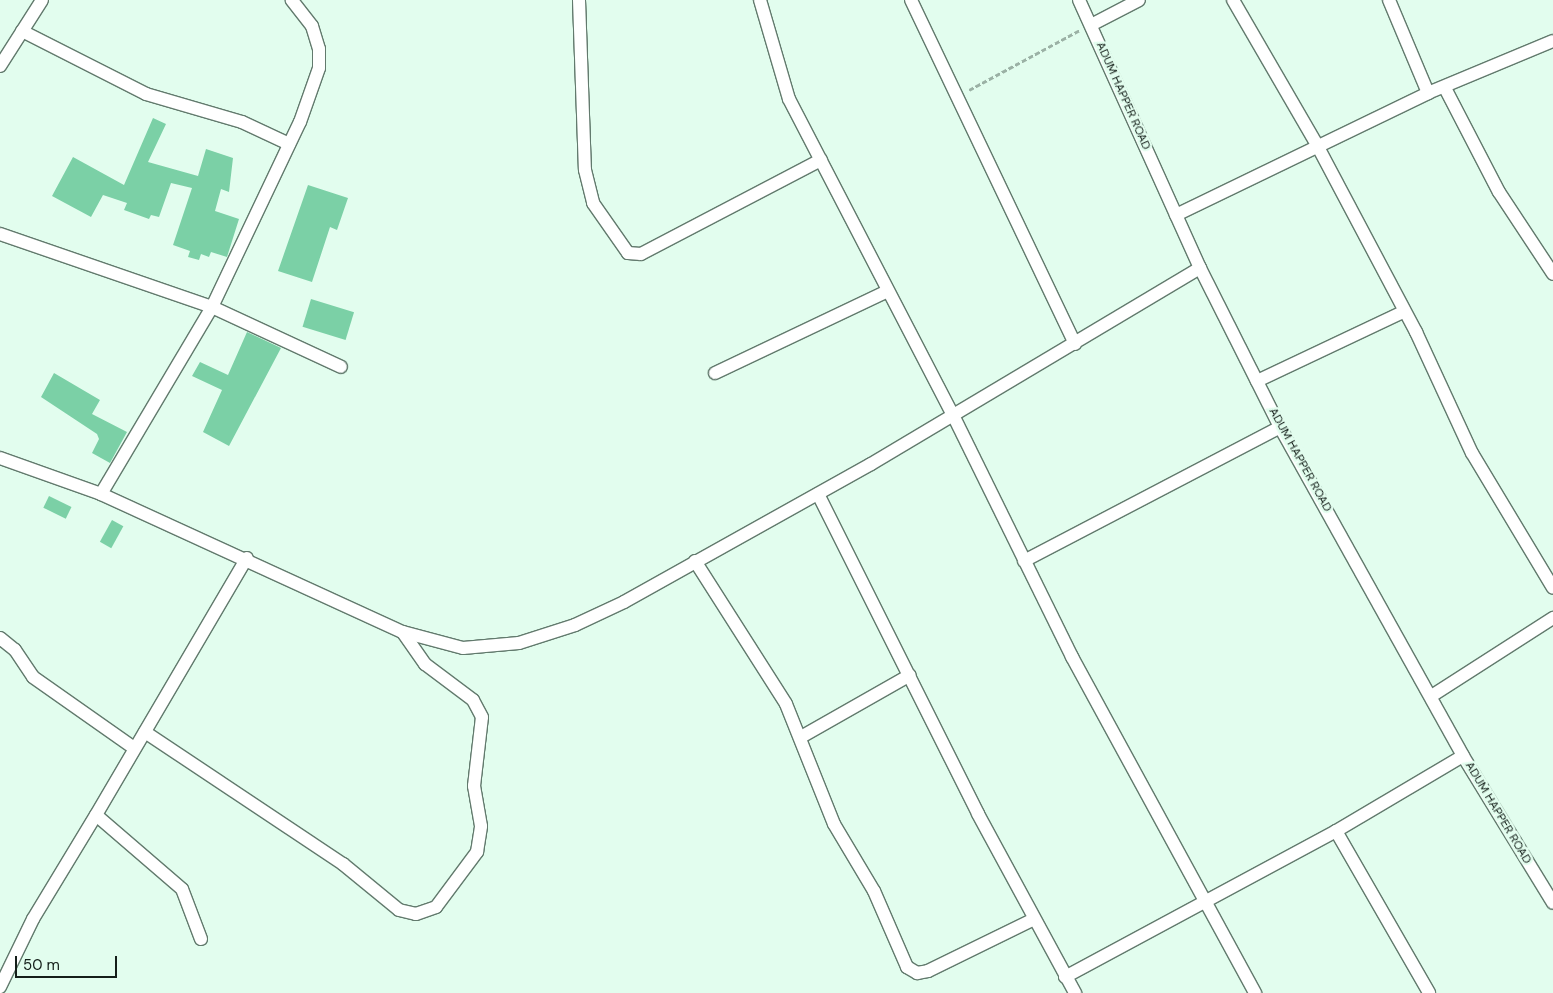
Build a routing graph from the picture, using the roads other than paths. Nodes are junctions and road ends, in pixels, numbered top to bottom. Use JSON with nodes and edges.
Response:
{"nodes":[{"id":1,"x":42,"y":0,"type":"edge"},
{"id":2,"x":292,"y":0,"type":"edge"},
{"id":3,"x":579,"y":0,"type":"edge"},
{"id":4,"x":760,"y":0,"type":"edge"},
{"id":5,"x":911,"y":0,"type":"edge"},
{"id":6,"x":1079,"y":0,"type":"edge"},
{"id":7,"x":1139,"y":0,"type":"edge"},
{"id":8,"x":1233,"y":0,"type":"edge"},
{"id":9,"x":1389,"y":0,"type":"edge"},
{"id":10,"x":1090,"y":25,"type":"junction"},
{"id":11,"x":22,"y":31,"type":"junction"},
{"id":12,"x":1553,"y":41,"type":"edge"},
{"id":13,"x":0,"y":66,"type":"edge"},
{"id":14,"x":1445,"y":88,"type":"junction"},
{"id":15,"x":1428,"y":94,"type":"junction"},
{"id":16,"x":289,"y":144,"type":"junction"},
{"id":17,"x":1317,"y":145,"type":"junction"},
{"id":18,"x":820,"y":160,"type":"junction"},
{"id":19,"x":1176,"y":214,"type":"junction"},
{"id":20,"x":0,"y":234,"type":"edge"},
{"id":21,"x":1200,"y":268,"type":"junction"},
{"id":22,"x":1553,"y":274,"type":"edge"},
{"id":23,"x":888,"y":291,"type":"junction"},
{"id":24,"x":212,"y":307,"type":"junction"},
{"id":25,"x":1403,"y":312,"type":"junction"},
{"id":26,"x":1075,"y":344,"type":"junction"},
{"id":27,"x":340,"y":367,"type":"dead end"},
{"id":28,"x":715,"y":373,"type":"dead end"},
{"id":29,"x":1257,"y":381,"type":"junction"},
{"id":30,"x":953,"y":415,"type":"junction"},
{"id":31,"x":1280,"y":427,"type":"junction"},
{"id":32,"x":0,"y":458,"type":"edge"},
{"id":33,"x":101,"y":494,"type":"junction"},
{"id":34,"x":818,"y":494,"type":"junction"},
{"id":35,"x":247,"y":558,"type":"junction"},
{"id":36,"x":695,"y":561,"type":"junction"},
{"id":37,"x":1024,"y":561,"type":"junction"},
{"id":38,"x":1553,"y":588,"type":"edge"},
{"id":39,"x":1553,"y":618,"type":"edge"},
{"id":40,"x":402,"y":632,"type":"junction"},
{"id":41,"x":0,"y":638,"type":"edge"},
{"id":42,"x":910,"y":675,"type":"junction"},
{"id":43,"x":1433,"y":695,"type":"junction"},
{"id":44,"x":145,"y":732,"type":"junction"},
{"id":45,"x":801,"y":737,"type":"junction"},
{"id":46,"x":134,"y":748,"type":"junction"},
{"id":47,"x":1463,"y":756,"type":"junction"},
{"id":48,"x":96,"y":816,"type":"junction"},
{"id":49,"x":1336,"y":831,"type":"junction"},
{"id":50,"x":1202,"y":900,"type":"junction"},
{"id":51,"x":1553,"y":903,"type":"edge"},
{"id":52,"x":1034,"y":919,"type":"junction"},
{"id":53,"x":201,"y":940,"type":"dead end"},
{"id":54,"x":1066,"y":977,"type":"junction"},
{"id":55,"x":0,"y":987,"type":"edge"},
{"id":56,"x":1075,"y":993,"type":"edge"},
{"id":57,"x":1255,"y":993,"type":"edge"},
{"id":58,"x":1429,"y":993,"type":"edge"}],
"edges":[{"from":1,"to":11,"type":"street"},
{"from":2,"to":16,"type":"street"},
{"from":3,"to":18,"type":"street"},
{"from":4,"to":18,"type":"street"},
{"from":5,"to":26,"type":"street"},
{"from":6,"to":10,"type":"street","name":"ADUM HAPPER ROAD"},
{"from":7,"to":10,"type":"street"},
{"from":8,"to":17,"type":"street"},
{"from":9,"to":15,"type":"street"},
{"from":10,"to":19,"type":"street","name":"ADUM HAPPER ROAD"},
{"from":11,"to":13,"type":"street"},
{"from":11,"to":16,"type":"street"},
{"from":12,"to":14,"type":"street"},
{"from":14,"to":15,"type":"street"},
{"from":14,"to":22,"type":"street"},
{"from":15,"to":17,"type":"street"},
{"from":16,"to":24,"type":"street"},
{"from":17,"to":19,"type":"street"},
{"from":17,"to":25,"type":"street"},
{"from":18,"to":23,"type":"street"},
{"from":19,"to":21,"type":"street","name":"ADUM HAPPER ROAD"},
{"from":20,"to":24,"type":"street"},
{"from":21,"to":26,"type":"street"},
{"from":21,"to":29,"type":"street","name":"ADUM HAPPER ROAD"},
{"from":23,"to":28,"type":"street"},
{"from":23,"to":30,"type":"street"},
{"from":24,"to":27,"type":"street"},
{"from":24,"to":33,"type":"street"},
{"from":25,"to":29,"type":"street"},
{"from":25,"to":38,"type":"street"},
{"from":26,"to":30,"type":"street"},
{"from":29,"to":31,"type":"street","name":"ADUM HAPPER ROAD"},
{"from":30,"to":34,"type":"street"},
{"from":30,"to":37,"type":"street"},
{"from":31,"to":37,"type":"street"},
{"from":31,"to":43,"type":"street","name":"ADUM HAPPER ROAD"},
{"from":32,"to":33,"type":"street"},
{"from":33,"to":35,"type":"street"},
{"from":34,"to":36,"type":"street"},
{"from":34,"to":42,"type":"street"},
{"from":35,"to":40,"type":"street"},
{"from":35,"to":44,"type":"street"},
{"from":36,"to":40,"type":"street"},
{"from":36,"to":45,"type":"street"},
{"from":37,"to":50,"type":"street"},
{"from":39,"to":43,"type":"street"},
{"from":40,"to":44,"type":"street"},
{"from":41,"to":46,"type":"street"},
{"from":42,"to":45,"type":"street"},
{"from":42,"to":52,"type":"street"},
{"from":43,"to":47,"type":"street","name":"ADUM HAPPER ROAD"},
{"from":44,"to":46,"type":"street"},
{"from":45,"to":52,"type":"street"},
{"from":46,"to":48,"type":"street"},
{"from":47,"to":49,"type":"street"},
{"from":47,"to":51,"type":"street","name":"ADUM HAPPER ROAD"},
{"from":48,"to":53,"type":"street"},
{"from":48,"to":55,"type":"street"},
{"from":49,"to":50,"type":"street"},
{"from":49,"to":58,"type":"street"},
{"from":50,"to":54,"type":"street"},
{"from":50,"to":57,"type":"street"},
{"from":52,"to":54,"type":"street"},
{"from":54,"to":56,"type":"street"}]}
